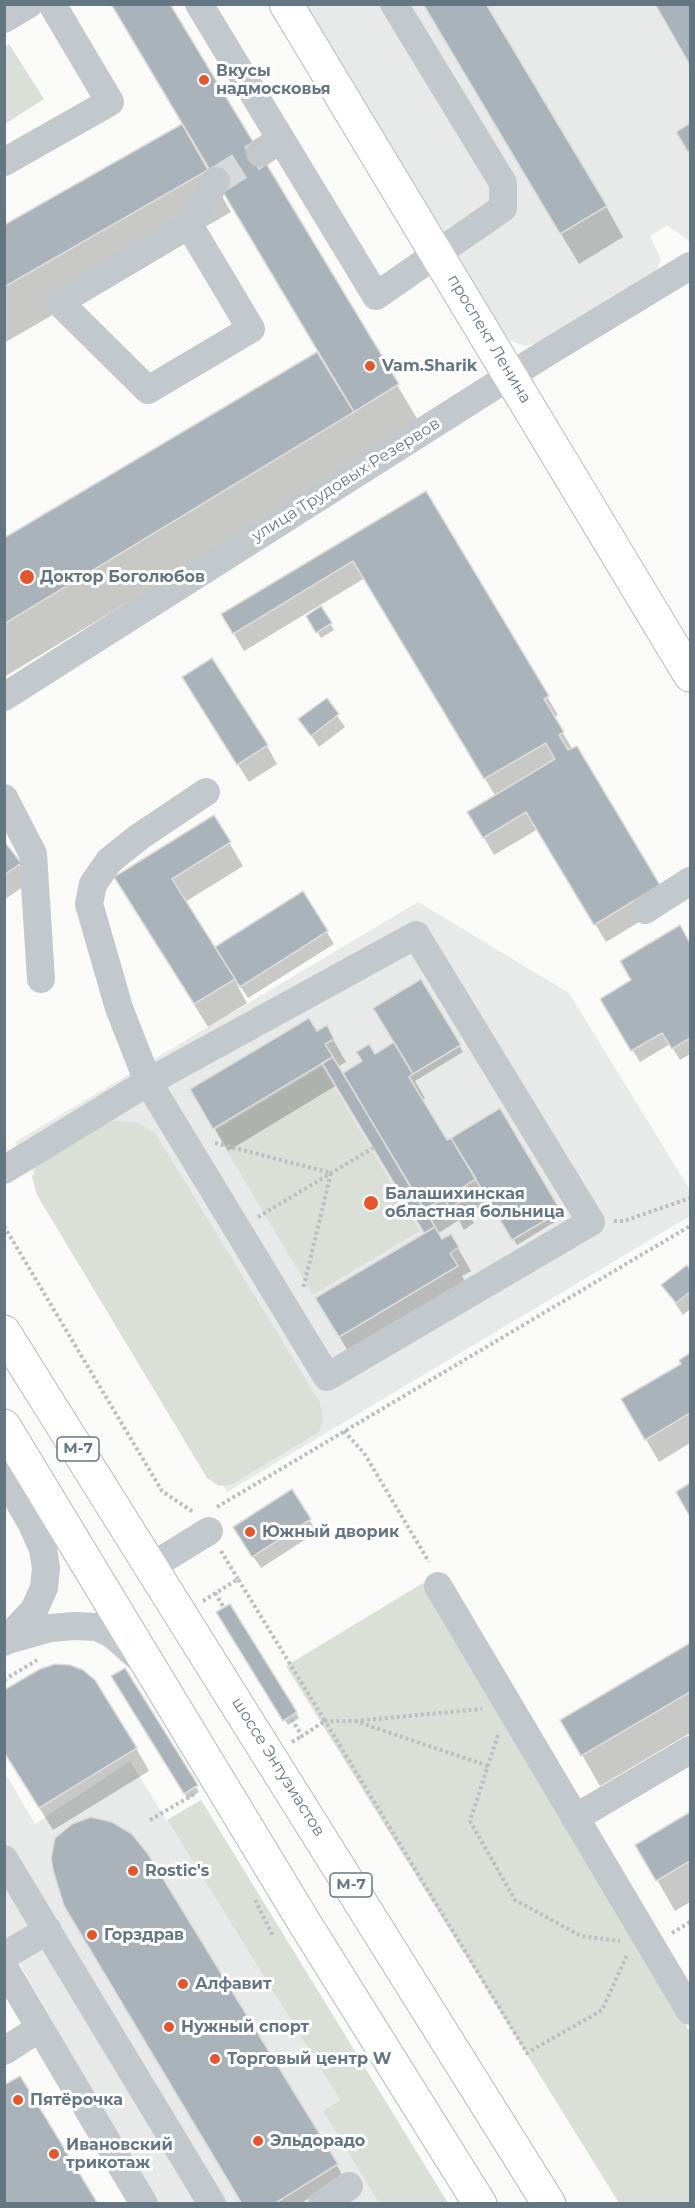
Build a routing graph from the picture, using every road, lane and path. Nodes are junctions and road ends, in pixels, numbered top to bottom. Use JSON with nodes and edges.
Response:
{"nodes":[{"id":1,"x":30,"y":4,"type":"edge"},
{"id":2,"x":52,"y":4,"type":"edge"},
{"id":3,"x":200,"y":4,"type":"edge"},
{"id":4,"x":286,"y":4,"type":"edge"},
{"id":5,"x":394,"y":4,"type":"edge"},
{"id":6,"x":4,"y":19,"type":"edge"},
{"id":7,"x":4,"y":162,"type":"edge"},
{"id":8,"x":216,"y":181,"type":"tunnel mouth"},
{"id":9,"x":189,"y":225,"type":"junction"},
{"id":10,"x":436,"y":253,"type":"junction"},
{"id":11,"x":690,"y":267,"type":"edge"},
{"id":12,"x":510,"y":375,"type":"junction"},
{"id":13,"x":690,"y":675,"type":"edge"},
{"id":14,"x":4,"y":697,"type":"edge"},
{"id":15,"x":206,"y":792,"type":"dead end"},
{"id":16,"x":4,"y":798,"type":"edge"},
{"id":17,"x":690,"y":881,"type":"edge"},
{"id":18,"x":645,"y":910,"type":"dead end"},
{"id":19,"x":41,"y":979,"type":"dead end"},
{"id":20,"x":148,"y":1083,"type":"junction"},
{"id":21,"x":180,"y":1134,"type":"junction"},
{"id":22,"x":373,"y":1148,"type":"dead end"},
{"id":23,"x":4,"y":1170,"type":"edge"},
{"id":24,"x":331,"y":1173,"type":"junction"},
{"id":25,"x":690,"y":1198,"type":"edge"},
{"id":26,"x":591,"y":1222,"type":"junction"},
{"id":27,"x":4,"y":1226,"type":"edge"},
{"id":28,"x":690,"y":1226,"type":"edge"},
{"id":29,"x":237,"y":1230,"type":"junction"},
{"id":30,"x":294,"y":1324,"type":"junction"},
{"id":31,"x":4,"y":1332,"type":"edge"},
{"id":32,"x":4,"y":1426,"type":"edge"},
{"id":33,"x":344,"y":1431,"type":"junction"},
{"id":34,"x":4,"y":1476,"type":"edge"},
{"id":35,"x":207,"y":1520,"type":"junction"},
{"id":36,"x":152,"y":1566,"type":"junction"},
{"id":37,"x":438,"y":1586,"type":"joint"},
{"id":38,"x":224,"y":1608,"type":"dead end"},
{"id":39,"x":6,"y":1641,"type":"edge"},
{"id":40,"x":160,"y":1680,"type":"junction"},
{"id":41,"x":509,"y":1707,"type":"junction"},
{"id":42,"x":290,"y":1716,"type":"dead end"},
{"id":43,"x":326,"y":1721,"type":"junction"},
{"id":44,"x":355,"y":1721,"type":"junction"},
{"id":45,"x":690,"y":1750,"type":"edge"},
{"id":46,"x":488,"y":1766,"type":"junction"},
{"id":47,"x":193,"y":1794,"type":"dead end"},
{"id":48,"x":575,"y":1818,"type":"junction"},
{"id":49,"x":150,"y":1820,"type":"dead end"},
{"id":50,"x":4,"y":1858,"type":"edge"},
{"id":51,"x":44,"y":1923,"type":"junction"},
{"id":52,"x":4,"y":1938,"type":"edge"},
{"id":53,"x":622,"y":1941,"type":"dead end"},
{"id":54,"x":628,"y":1953,"type":"dead end"},
{"id":55,"x":4,"y":1956,"type":"edge"},
{"id":56,"x":4,"y":1967,"type":"edge"},
{"id":57,"x":690,"y":2011,"type":"edge"},
{"id":58,"x":40,"y":2028,"type":"junction"},
{"id":59,"x":4,"y":2050,"type":"edge"},
{"id":60,"x":349,"y":2186,"type":"dead end"},
{"id":61,"x":144,"y":2204,"type":"edge"},
{"id":62,"x":212,"y":2204,"type":"edge"},
{"id":63,"x":322,"y":2204,"type":"edge"},
{"id":64,"x":480,"y":2204,"type":"edge"},
{"id":65,"x":549,"y":2204,"type":"edge"}],
"edges":[{"from":1,"to":6,"type":"street"},
{"from":2,"to":7,"type":"street"},
{"from":3,"to":10,"type":"street"},
{"from":4,"to":10,"type":"main road","name":"проспект Ленина"},
{"from":5,"to":10,"type":"street"},
{"from":8,"to":9,"type":"street"},
{"from":9,"to":9,"type":"street"},
{"from":10,"to":12,"type":"main road","name":"проспект Ленина"},
{"from":11,"to":12,"type":"street","name":"улица Трудовых Резервов"},
{"from":12,"to":13,"type":"main road","name":"проспект Ленина"},
{"from":12,"to":14,"type":"street","name":"улица Трудовых Резервов"},
{"from":15,"to":20,"type":"street"},
{"from":16,"to":19,"type":"street"},
{"from":17,"to":18,"type":"street"},
{"from":20,"to":21,"type":"street"},
{"from":20,"to":23,"type":"street"},
{"from":20,"to":26,"type":"street"},
{"from":21,"to":24,"type":"path"},
{"from":21,"to":29,"type":"street"},
{"from":22,"to":24,"type":"path"},
{"from":24,"to":29,"type":"path"},
{"from":24,"to":30,"type":"path"},
{"from":25,"to":26,"type":"path"},
{"from":26,"to":30,"type":"street"},
{"from":27,"to":35,"type":"path"},
{"from":28,"to":33,"type":"path"},
{"from":29,"to":30,"type":"street"},
{"from":31,"to":36,"type":"main road","name":"шоссе Энтузиастов","number":"М-7"},
{"from":32,"to":40,"type":"main road"},
{"from":33,"to":35,"type":"path"},
{"from":33,"to":37,"type":"path"},
{"from":34,"to":39,"type":"street"},
{"from":35,"to":36,"type":"street"},
{"from":36,"to":65,"type":"main road","name":"шоссе Энтузиастов","number":"М-7"},
{"from":37,"to":41,"type":"street"},
{"from":38,"to":43,"type":"path"},
{"from":39,"to":40,"type":"street"},
{"from":40,"to":64,"type":"main road"},
{"from":41,"to":44,"type":"path"},
{"from":41,"to":46,"type":"path"},
{"from":41,"to":48,"type":"street"},
{"from":42,"to":43,"type":"path"},
{"from":43,"to":44,"type":"path"},
{"from":43,"to":54,"type":"path"},
{"from":44,"to":46,"type":"path"},
{"from":45,"to":48,"type":"street"},
{"from":46,"to":53,"type":"path"},
{"from":47,"to":49,"type":"path"},
{"from":48,"to":57,"type":"street"},
{"from":50,"to":51,"type":"street"},
{"from":51,"to":52,"type":"street"},
{"from":51,"to":55,"type":"street"},
{"from":51,"to":62,"type":"street"},
{"from":56,"to":58,"type":"street"},
{"from":58,"to":59,"type":"street"},
{"from":58,"to":61,"type":"street"},
{"from":60,"to":63,"type":"street"}]}
